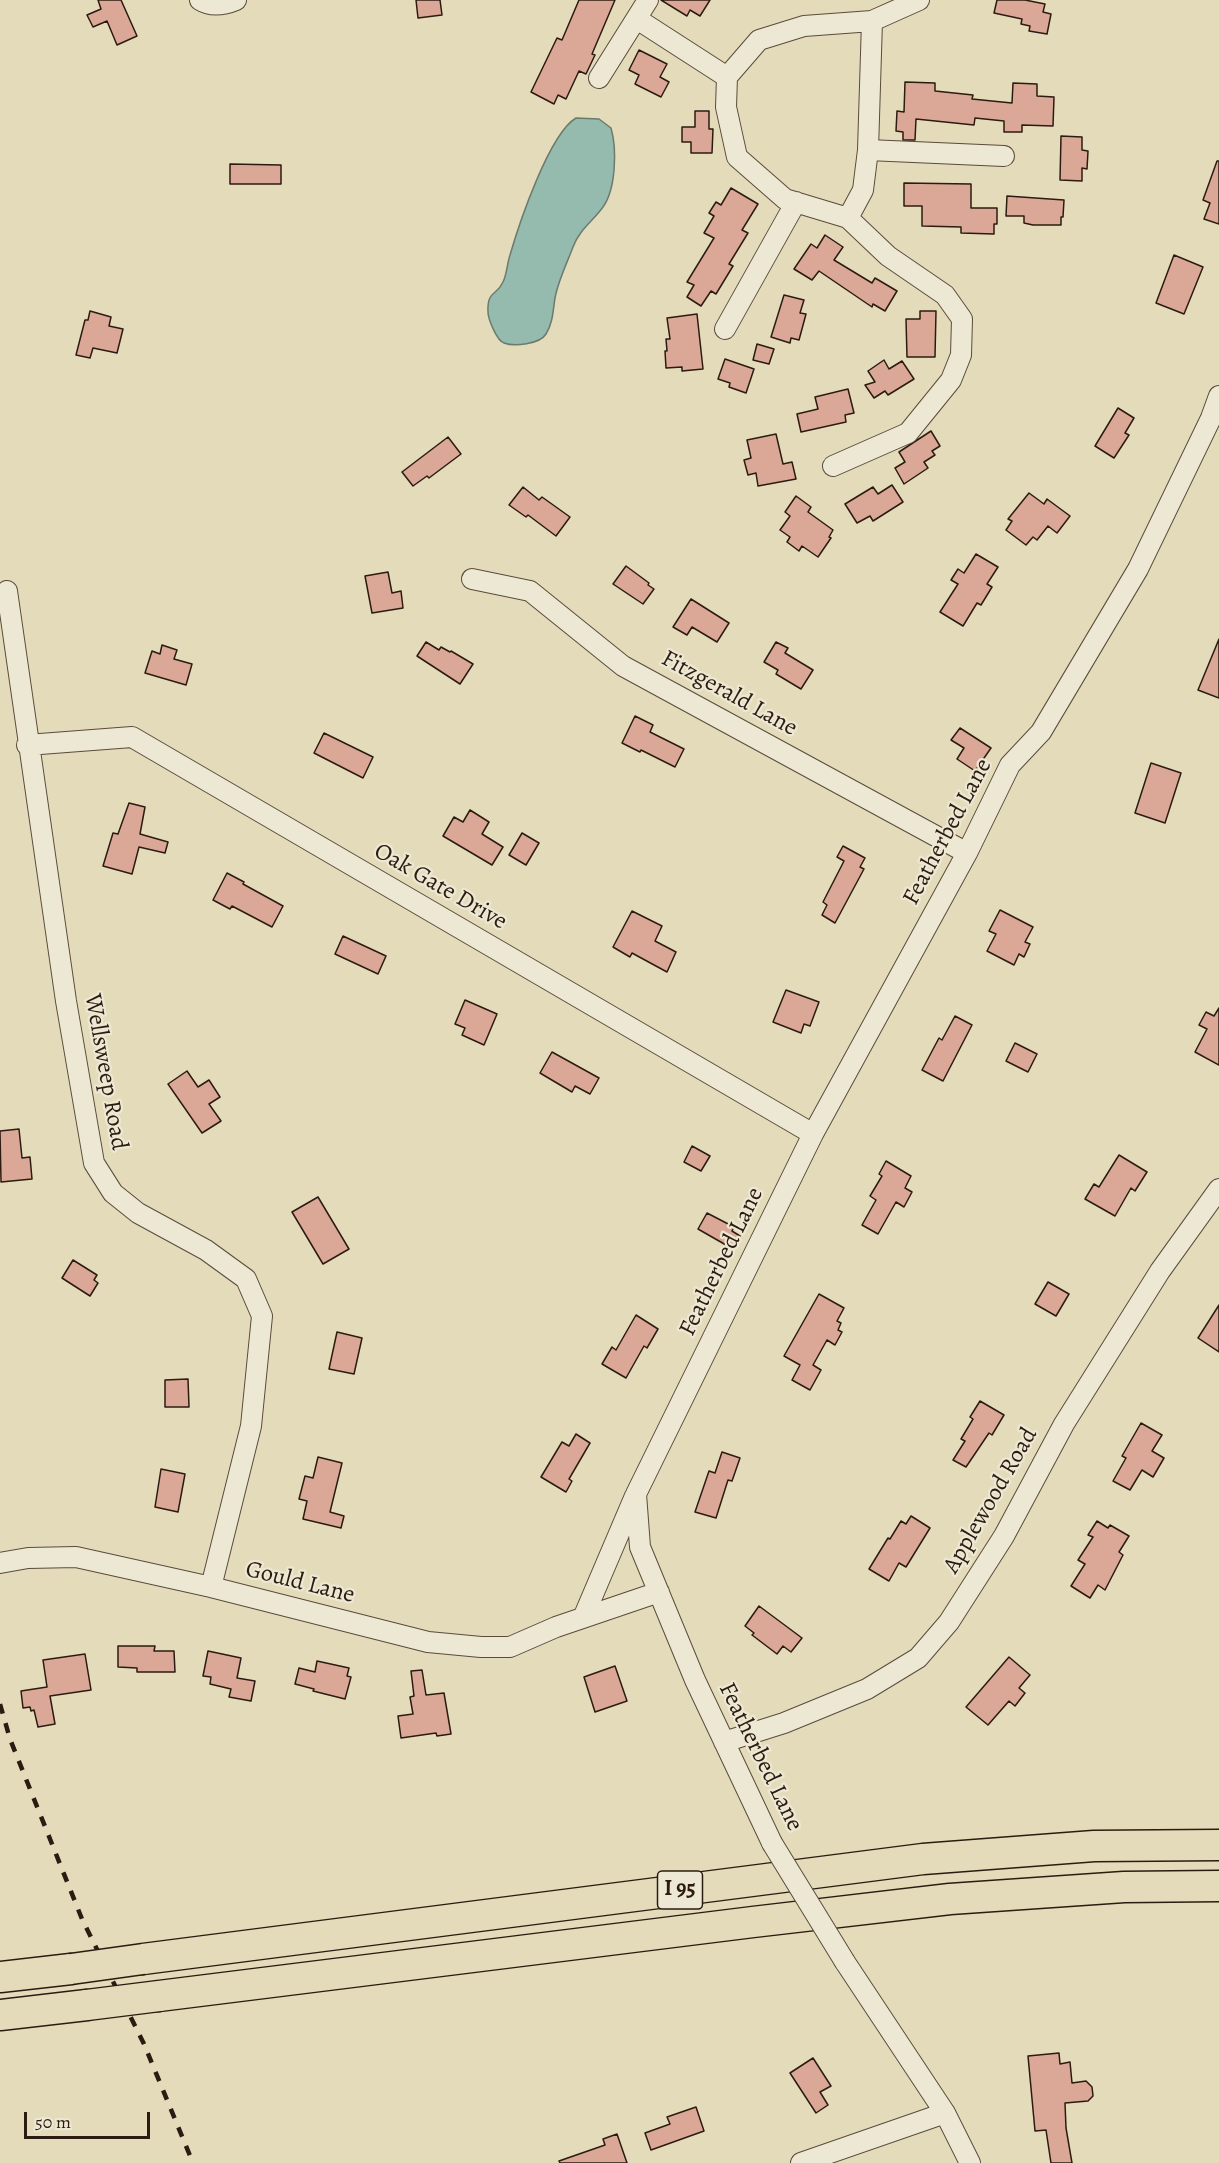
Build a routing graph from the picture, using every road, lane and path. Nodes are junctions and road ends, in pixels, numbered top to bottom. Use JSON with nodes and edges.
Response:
{"nodes":[{"id":1,"x":200,"y":0,"type":"edge"},
{"id":2,"x":236,"y":0,"type":"edge"},
{"id":3,"x":648,"y":0,"type":"edge"},
{"id":4,"x":919,"y":0,"type":"edge"},
{"id":5,"x":637,"y":19,"type":"junction"},
{"id":6,"x":872,"y":21,"type":"junction"},
{"id":7,"x":727,"y":76,"type":"junction"},
{"id":8,"x":599,"y":78,"type":"dead end"},
{"id":9,"x":868,"y":150,"type":"junction"},
{"id":10,"x":1004,"y":156,"type":"dead end"},
{"id":11,"x":796,"y":202,"type":"junction"},
{"id":12,"x":848,"y":218,"type":"junction"},
{"id":13,"x":725,"y":329,"type":"dead end"},
{"id":14,"x":1219,"y":396,"type":"edge"},
{"id":15,"x":833,"y":466,"type":"dead end"},
{"id":16,"x":472,"y":579,"type":"dead end"},
{"id":17,"x":7,"y":591,"type":"dead end"},
{"id":18,"x":27,"y":745,"type":"junction"},
{"id":19,"x":967,"y":853,"type":"junction"},
{"id":20,"x":813,"y":1134,"type":"junction"},
{"id":21,"x":1219,"y":1189,"type":"edge"},
{"id":22,"x":636,"y":1494,"type":"junction"},
{"id":23,"x":0,"y":1563,"type":"edge"},
{"id":24,"x":211,"y":1587,"type":"junction"},
{"id":25,"x":659,"y":1592,"type":"junction"},
{"id":26,"x":583,"y":1618,"type":"junction"},
{"id":27,"x":724,"y":1742,"type":"junction"},
{"id":28,"x":1219,"y":1829,"type":"edge"},
{"id":29,"x":1219,"y":1845,"type":"edge"},
{"id":30,"x":1094,"y":1846,"type":"junction"},
{"id":31,"x":1219,"y":1886,"type":"edge"},
{"id":32,"x":0,"y":1977,"type":"edge"},
{"id":33,"x":0,"y":2015,"type":"edge"},
{"id":34,"x":945,"y":2113,"type":"junction"},
{"id":35,"x":801,"y":2163,"type":"edge"},
{"id":36,"x":970,"y":2163,"type":"edge"}],
"edges":[{"from":1,"to":2,"type":"street"},
{"from":3,"to":5,"type":"street"},
{"from":4,"to":6,"type":"street"},
{"from":5,"to":7,"type":"street"},
{"from":5,"to":8,"type":"street"},
{"from":6,"to":7,"type":"street"},
{"from":6,"to":9,"type":"street"},
{"from":7,"to":11,"type":"street"},
{"from":9,"to":10,"type":"street"},
{"from":9,"to":12,"type":"street"},
{"from":11,"to":12,"type":"street"},
{"from":11,"to":13,"type":"street"},
{"from":12,"to":15,"type":"street"},
{"from":14,"to":19,"type":"street","name":"Featherbed Lane"},
{"from":16,"to":19,"type":"street","name":"Fitzgerald Lane"},
{"from":17,"to":18,"type":"street","name":"Wellsweep Road"},
{"from":18,"to":20,"type":"street","name":"Oak Gate Drive"},
{"from":18,"to":24,"type":"street","name":"Wellsweep Road"},
{"from":19,"to":20,"type":"street","name":"Featherbed Lane"},
{"from":20,"to":22,"type":"street","name":"Featherbed Lane"},
{"from":21,"to":27,"type":"street","name":"Applewood Road"},
{"from":22,"to":25,"type":"street","name":"Featherbed Lane"},
{"from":22,"to":26,"type":"street"},
{"from":23,"to":24,"type":"street","name":"Gould Lane"},
{"from":24,"to":26,"type":"street","name":"Gould Lane"},
{"from":25,"to":26,"type":"street","name":"Gould Lane"},
{"from":25,"to":27,"type":"street","name":"Featherbed Lane"},
{"from":27,"to":34,"type":"street","name":"Featherbed Lane","bridge":true},
{"from":28,"to":30,"type":"highway"},
{"from":29,"to":30,"type":"highway","number":"I 95"},
{"from":30,"to":32,"type":"highway","number":"I 95","bridge":true},
{"from":31,"to":33,"type":"highway","number":"I 95","bridge":true},
{"from":34,"to":35,"type":"street"},
{"from":34,"to":36,"type":"street","name":"Featherbed Lane"}]}
